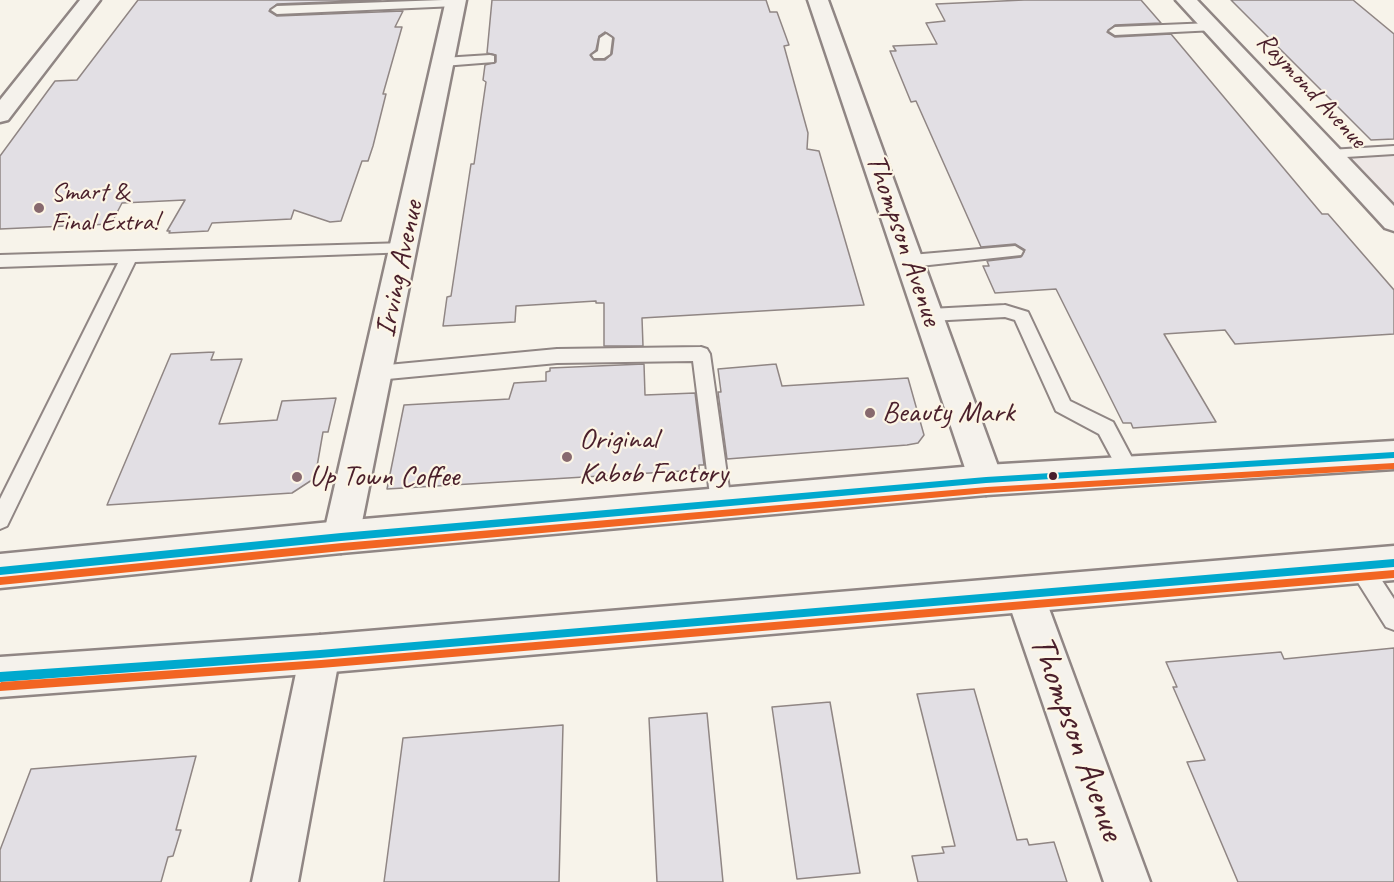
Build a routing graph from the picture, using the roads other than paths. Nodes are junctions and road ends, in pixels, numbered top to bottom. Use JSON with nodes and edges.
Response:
{"nodes":[{"id":1,"x":90,"y":0,"type":"edge"},
{"id":2,"x":818,"y":0,"type":"edge"},
{"id":3,"x":1186,"y":0,"type":"edge"},
{"id":4,"x":456,"y":2,"type":"edge"},
{"id":5,"x":277,"y":10,"type":"dead end"},
{"id":6,"x":1211,"y":27,"type":"junction"},
{"id":7,"x":1115,"y":31,"type":"dead end"},
{"id":8,"x":606,"y":38,"type":"dead end"},
{"id":9,"x":598,"y":55,"type":"dead end"},
{"id":10,"x":490,"y":59,"type":"dead end"},
{"id":11,"x":443,"y":62,"type":"junction"},
{"id":12,"x":0,"y":115,"type":"edge"},
{"id":13,"x":1393,"y":152,"type":"edge"},
{"id":14,"x":1330,"y":154,"type":"junction"},
{"id":15,"x":1394,"y":222,"type":"edge"},
{"id":16,"x":405,"y":248,"type":"junction"},
{"id":17,"x":1015,"y":251,"type":"dead end"},
{"id":18,"x":129,"y":257,"type":"junction"},
{"id":19,"x":0,"y":261,"type":"edge"},
{"id":20,"x":911,"y":261,"type":"junction"},
{"id":21,"x":930,"y":315,"type":"junction"},
{"id":22,"x":377,"y":373,"type":"junction"},
{"id":23,"x":1394,"y":455,"type":"edge"},
{"id":24,"x":1129,"y":471,"type":"junction"},
{"id":25,"x":986,"y":480,"type":"junction"},
{"id":26,"x":721,"y":503,"type":"junction"},
{"id":27,"x":0,"y":520,"type":"edge"},
{"id":28,"x":341,"y":537,"type":"junction"},
{"id":29,"x":1377,"y":565,"type":"edge"},
{"id":30,"x":0,"y":571,"type":"edge"},
{"id":31,"x":1025,"y":595,"type":"junction"},
{"id":32,"x":1394,"y":619,"type":"edge"},
{"id":33,"x":320,"y":654,"type":"junction"},
{"id":34,"x":0,"y":677,"type":"edge"},
{"id":35,"x":275,"y":882,"type":"edge"},
{"id":36,"x":1127,"y":882,"type":"edge"}],
"edges":[{"from":1,"to":12,"type":"street"},
{"from":2,"to":20,"type":"street","name":"Thompson Avenue"},
{"from":3,"to":6,"type":"street","name":"Raymond Avenue"},
{"from":4,"to":5,"type":"lane"},
{"from":4,"to":11,"type":"street","name":"Irving Avenue"},
{"from":6,"to":7,"type":"lane"},
{"from":6,"to":14,"type":"street","name":"Raymond Avenue"},
{"from":8,"to":9,"type":"lane"},
{"from":10,"to":11,"type":"lane"},
{"from":11,"to":16,"type":"street","name":"Irving Avenue"},
{"from":13,"to":14,"type":"lane"},
{"from":14,"to":15,"type":"street","name":"Raymond Avenue"},
{"from":16,"to":18,"type":"lane"},
{"from":16,"to":22,"type":"street","name":"Irving Avenue"},
{"from":17,"to":20,"type":"lane"},
{"from":18,"to":19,"type":"lane"},
{"from":18,"to":27,"type":"lane"},
{"from":20,"to":21,"type":"street","name":"Thompson Avenue"},
{"from":21,"to":24,"type":"lane"},
{"from":21,"to":25,"type":"street","name":"Thompson Avenue"},
{"from":22,"to":26,"type":"lane"},
{"from":22,"to":28,"type":"street","name":"Irving Avenue"},
{"from":23,"to":24,"type":"street"},
{"from":24,"to":25,"type":"street"},
{"from":25,"to":26,"type":"street"},
{"from":26,"to":28,"type":"street"},
{"from":28,"to":30,"type":"street"},
{"from":29,"to":31,"type":"street"},
{"from":29,"to":32,"type":"lane"},
{"from":31,"to":33,"type":"street"},
{"from":31,"to":36,"type":"street","name":"Thompson Avenue"},
{"from":33,"to":34,"type":"street"},
{"from":33,"to":35,"type":"street"}]}
